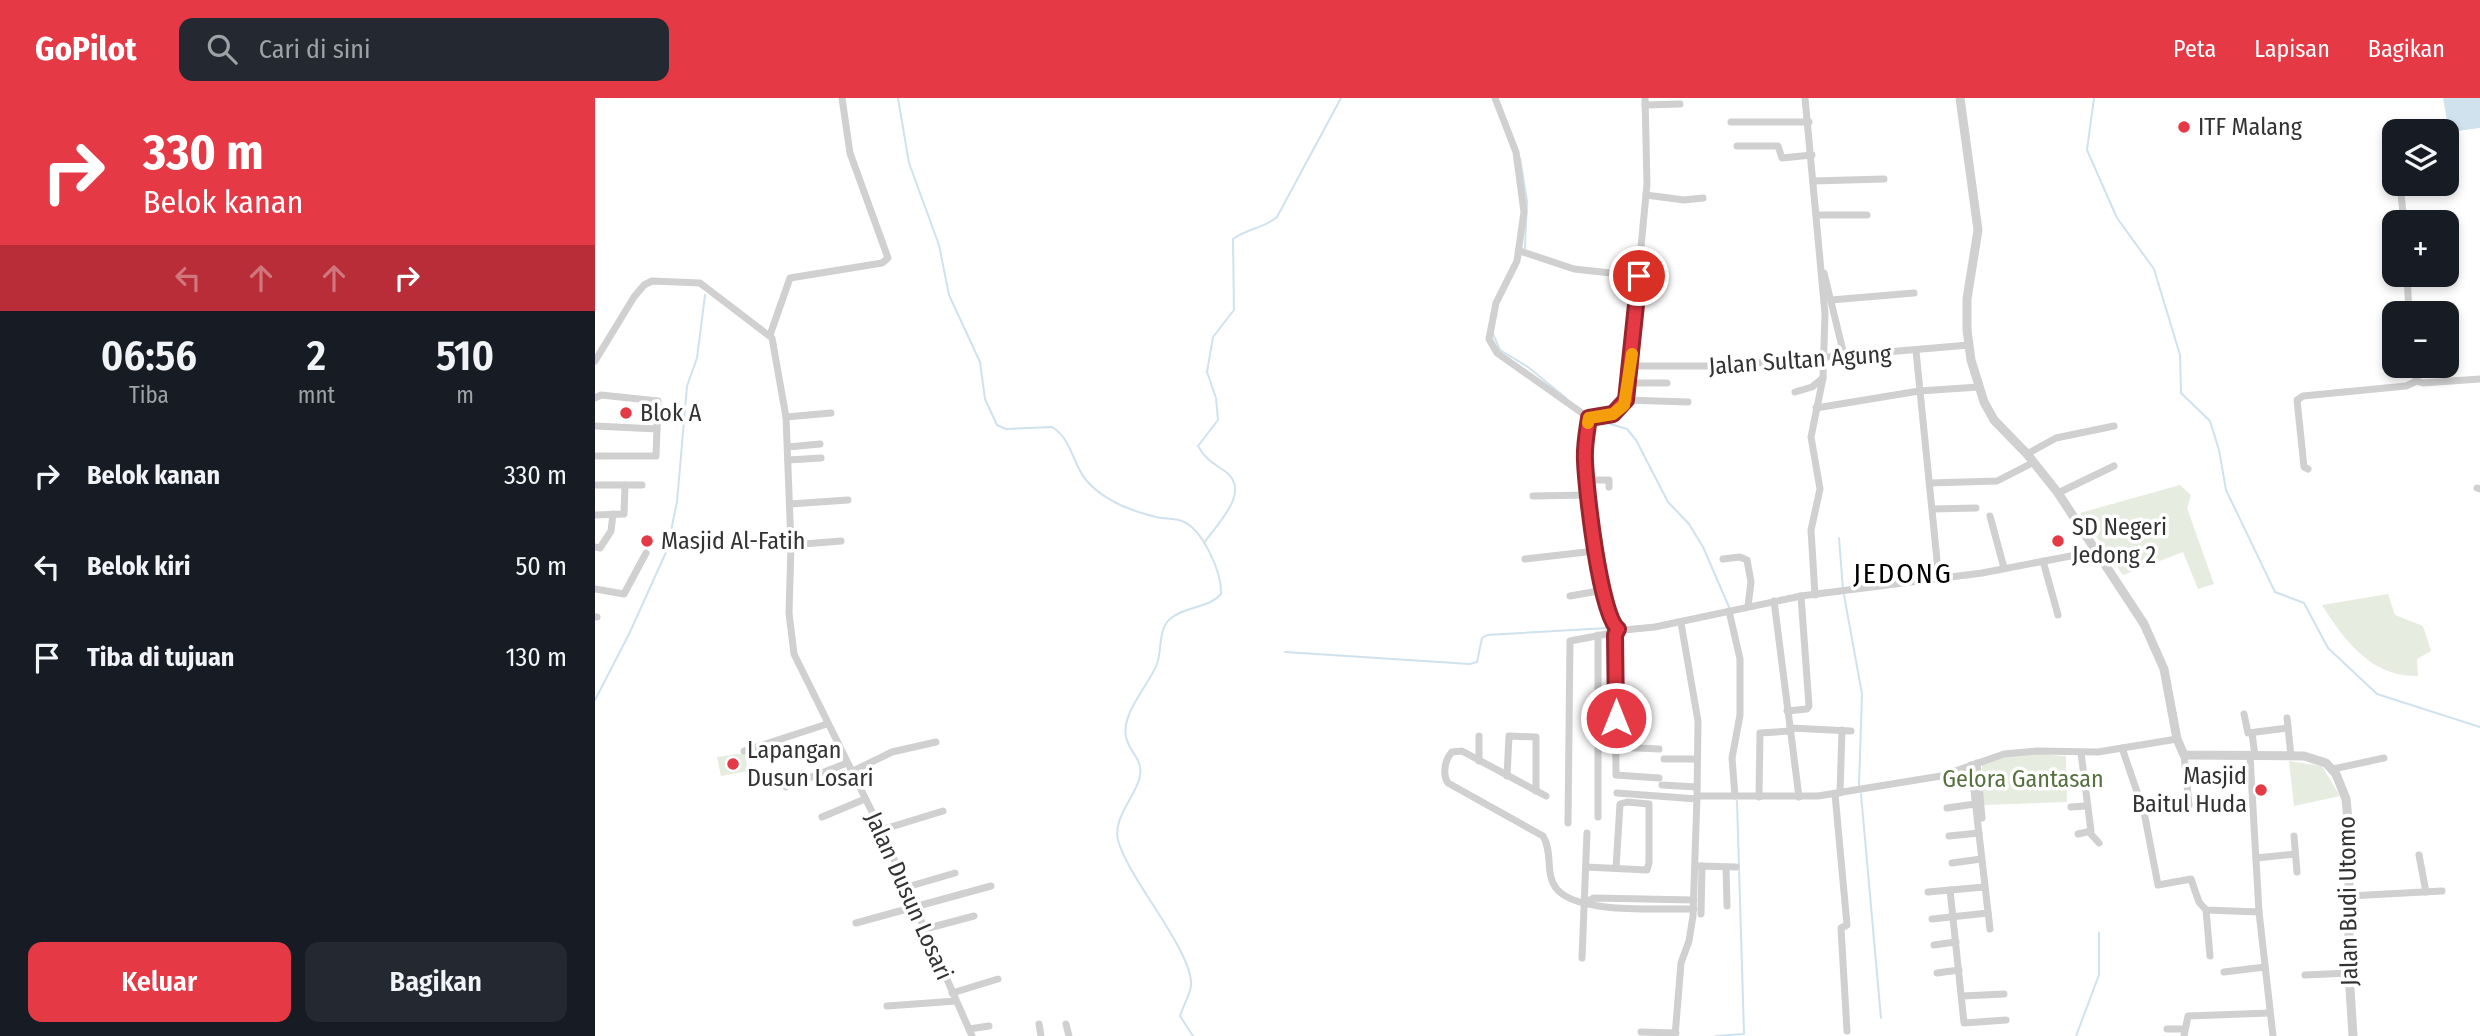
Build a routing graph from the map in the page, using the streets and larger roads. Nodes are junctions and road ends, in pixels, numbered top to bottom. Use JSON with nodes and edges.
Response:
{"nodes":[{"id":1,"x":842,"y":98,"type":"edge"},
{"id":2,"x":1495,"y":98,"type":"edge"},
{"id":3,"x":1805,"y":98,"type":"edge"},
{"id":4,"x":1960,"y":98,"type":"edge"},
{"id":5,"x":1645,"y":102,"type":"edge"},
{"id":6,"x":1680,"y":104,"type":"dead end"},
{"id":7,"x":1731,"y":122,"type":"dead end"},
{"id":8,"x":1808,"y":122,"type":"junction"},
{"id":9,"x":1737,"y":146,"type":"dead end"},
{"id":10,"x":1812,"y":155,"type":"junction"},
{"id":11,"x":1884,"y":179,"type":"dead end"},
{"id":12,"x":1813,"y":181,"type":"junction"},
{"id":13,"x":1646,"y":195,"type":"junction"},
{"id":14,"x":1703,"y":198,"type":"dead end"},
{"id":15,"x":1817,"y":215,"type":"junction"},
{"id":16,"x":1867,"y":215,"type":"dead end"},
{"id":17,"x":1520,"y":251,"type":"junction"},
{"id":18,"x":1822,"y":270,"type":"junction"},
{"id":19,"x":1639,"y":276,"type":"junction"},
{"id":20,"x":1914,"y":293,"type":"dead end"},
{"id":21,"x":1831,"y":300,"type":"junction"},
{"id":22,"x":770,"y":335,"type":"junction"},
{"id":23,"x":1969,"y":345,"type":"junction"},
{"id":24,"x":1916,"y":351,"type":"junction"},
{"id":25,"x":1844,"y":355,"type":"junction"},
{"id":26,"x":1825,"y":356,"type":"junction"},
{"id":27,"x":595,"y":361,"type":"edge"},
{"id":28,"x":1631,"y":366,"type":"junction"},
{"id":29,"x":1823,"y":378,"type":"junction"},
{"id":30,"x":2416,"y":378,"type":"edge"},
{"id":31,"x":2480,"y":379,"type":"edge"},
{"id":32,"x":2417,"y":381,"type":"junction"},
{"id":33,"x":1629,"y":383,"type":"junction"},
{"id":34,"x":1667,"y":383,"type":"dead end"},
{"id":35,"x":1979,"y":387,"type":"junction"},
{"id":36,"x":1919,"y":391,"type":"junction"},
{"id":37,"x":1795,"y":392,"type":"dead end"},
{"id":38,"x":595,"y":398,"type":"edge"},
{"id":39,"x":1626,"y":400,"type":"junction"},
{"id":40,"x":1688,"y":402,"type":"dead end"},
{"id":41,"x":1816,"y":408,"type":"junction"},
{"id":42,"x":831,"y":413,"type":"dead end"},
{"id":43,"x":786,"y":417,"type":"junction"},
{"id":44,"x":1589,"y":418,"type":"junction"},
{"id":45,"x":595,"y":426,"type":"edge"},
{"id":46,"x":2114,"y":426,"type":"dead end"},
{"id":47,"x":657,"y":429,"type":"junction"},
{"id":48,"x":820,"y":444,"type":"dead end"},
{"id":49,"x":788,"y":447,"type":"junction"},
{"id":50,"x":595,"y":456,"type":"edge"},
{"id":51,"x":821,"y":458,"type":"dead end"},
{"id":52,"x":2030,"y":458,"type":"junction"},
{"id":53,"x":788,"y":460,"type":"junction"},
{"id":54,"x":2114,"y":466,"type":"dead end"},
{"id":55,"x":2308,"y":469,"type":"dead end"},
{"id":56,"x":1618,"y":478,"type":"dead end"},
{"id":57,"x":1586,"y":480,"type":"junction"},
{"id":58,"x":1930,"y":483,"type":"junction"},
{"id":59,"x":595,"y":485,"type":"edge"},
{"id":60,"x":625,"y":485,"type":"junction"},
{"id":61,"x":642,"y":485,"type":"dead end"},
{"id":62,"x":2058,"y":493,"type":"junction"},
{"id":63,"x":1587,"y":495,"type":"junction"},
{"id":64,"x":1532,"y":496,"type":"dead end"},
{"id":65,"x":848,"y":500,"type":"dead end"},
{"id":66,"x":790,"y":504,"type":"junction"},
{"id":67,"x":1976,"y":508,"type":"dead end"},
{"id":68,"x":1933,"y":509,"type":"junction"},
{"id":69,"x":595,"y":514,"type":"edge"},
{"id":70,"x":613,"y":514,"type":"junction"},
{"id":71,"x":1990,"y":516,"type":"dead end"},
{"id":72,"x":842,"y":541,"type":"dead end"},
{"id":73,"x":598,"y":544,"type":"edge"},
{"id":74,"x":791,"y":545,"type":"junction"},
{"id":75,"x":1595,"y":551,"type":"junction"},
{"id":76,"x":2097,"y":551,"type":"junction"},
{"id":77,"x":646,"y":553,"type":"dead end"},
{"id":78,"x":1525,"y":559,"type":"dead end"},
{"id":79,"x":1723,"y":559,"type":"dead end"},
{"id":80,"x":2042,"y":561,"type":"junction"},
{"id":81,"x":2004,"y":568,"type":"junction"},
{"id":82,"x":1939,"y":580,"type":"junction"},
{"id":83,"x":595,"y":589,"type":"edge"},
{"id":84,"x":1604,"y":590,"type":"junction"},
{"id":85,"x":1815,"y":595,"type":"junction"},
{"id":86,"x":1570,"y":596,"type":"dead end"},
{"id":87,"x":1801,"y":596,"type":"junction"},
{"id":88,"x":1774,"y":601,"type":"junction"},
{"id":89,"x":1748,"y":606,"type":"junction"},
{"id":90,"x":1729,"y":611,"type":"junction"},
{"id":91,"x":2058,"y":615,"type":"dead end"},
{"id":92,"x":1681,"y":623,"type":"junction"},
{"id":93,"x":1617,"y":628,"type":"junction"},
{"id":94,"x":1598,"y":635,"type":"junction"},
{"id":95,"x":1787,"y":711,"type":"junction"},
{"id":96,"x":2244,"y":714,"type":"dead end"},
{"id":97,"x":1616,"y":718,"type":"junction"},
{"id":98,"x":2287,"y":718,"type":"dead end"},
{"id":99,"x":1646,"y":720,"type":"dead end"},
{"id":100,"x":827,"y":724,"type":"junction"},
{"id":101,"x":2288,"y":728,"type":"junction"},
{"id":102,"x":1791,"y":729,"type":"junction"},
{"id":103,"x":2252,"y":733,"type":"junction"},
{"id":104,"x":1479,"y":736,"type":"dead end"},
{"id":105,"x":2177,"y":738,"type":"junction"},
{"id":106,"x":936,"y":742,"type":"dead end"},
{"id":107,"x":1616,"y":747,"type":"junction"},
{"id":108,"x":2122,"y":748,"type":"junction"},
{"id":109,"x":1660,"y":749,"type":"dead end"},
{"id":110,"x":744,"y":751,"type":"dead end"},
{"id":111,"x":2081,"y":753,"type":"junction"},
{"id":112,"x":2184,"y":755,"type":"junction"},
{"id":113,"x":2252,"y":756,"type":"junction"},
{"id":114,"x":2291,"y":756,"type":"junction"},
{"id":115,"x":2384,"y":758,"type":"dead end"},
{"id":116,"x":1664,"y":759,"type":"dead end"},
{"id":117,"x":1697,"y":759,"type":"junction"},
{"id":118,"x":1479,"y":761,"type":"junction"},
{"id":119,"x":847,"y":763,"type":"junction"},
{"id":120,"x":1974,"y":764,"type":"junction"},
{"id":121,"x":2333,"y":769,"type":"junction"},
{"id":122,"x":851,"y":772,"type":"junction"},
{"id":123,"x":1507,"y":776,"type":"junction"},
{"id":124,"x":2070,"y":781,"type":"dead end"},
{"id":125,"x":2083,"y":781,"type":"junction"},
{"id":126,"x":786,"y":787,"type":"dead end"},
{"id":127,"x":1697,"y":787,"type":"junction"},
{"id":128,"x":1536,"y":791,"type":"junction"},
{"id":129,"x":1617,"y":793,"type":"dead end"},
{"id":130,"x":1837,"y":793,"type":"junction"},
{"id":131,"x":1546,"y":796,"type":"dead end"},
{"id":132,"x":1735,"y":796,"type":"junction"},
{"id":133,"x":1759,"y":797,"type":"junction"},
{"id":134,"x":1799,"y":797,"type":"junction"},
{"id":135,"x":1697,"y":798,"type":"junction"},
{"id":136,"x":865,"y":799,"type":"junction"},
{"id":137,"x":1975,"y":804,"type":"junction"},
{"id":138,"x":2189,"y":804,"type":"dead end"},
{"id":139,"x":2086,"y":806,"type":"junction"},
{"id":140,"x":2071,"y":807,"type":"dead end"},
{"id":141,"x":1947,"y":808,"type":"dead end"},
{"id":142,"x":943,"y":811,"type":"dead end"},
{"id":143,"x":822,"y":817,"type":"dead end"},
{"id":144,"x":1598,"y":817,"type":"dead end"},
{"id":145,"x":1982,"y":818,"type":"dead end"},
{"id":146,"x":1568,"y":823,"type":"dead end"},
{"id":147,"x":881,"y":830,"type":"junction"},
{"id":148,"x":1979,"y":832,"type":"junction"},
{"id":149,"x":2089,"y":832,"type":"junction"},
{"id":150,"x":1587,"y":833,"type":"dead end"},
{"id":151,"x":2078,"y":834,"type":"dead end"},
{"id":152,"x":1949,"y":836,"type":"dead end"},
{"id":153,"x":2294,"y":836,"type":"dead end"},
{"id":154,"x":2099,"y":843,"type":"dead end"},
{"id":155,"x":2295,"y":854,"type":"junction"},
{"id":156,"x":2419,"y":855,"type":"dead end"},
{"id":157,"x":2256,"y":858,"type":"junction"},
{"id":158,"x":1981,"y":859,"type":"junction"},
{"id":159,"x":1952,"y":863,"type":"dead end"},
{"id":160,"x":1698,"y":866,"type":"junction"},
{"id":161,"x":1586,"y":867,"type":"junction"},
{"id":162,"x":1726,"y":867,"type":"junction"},
{"id":163,"x":1736,"y":867,"type":"dead end"},
{"id":164,"x":1616,"y":868,"type":"junction"},
{"id":165,"x":2297,"y":872,"type":"dead end"},
{"id":166,"x":955,"y":873,"type":"dead end"},
{"id":167,"x":991,"y":886,"type":"dead end"},
{"id":168,"x":907,"y":887,"type":"junction"},
{"id":169,"x":1984,"y":887,"type":"junction"},
{"id":170,"x":1950,"y":890,"type":"junction"},
{"id":171,"x":2442,"y":891,"type":"dead end"},
{"id":172,"x":1928,"y":892,"type":"dead end"},
{"id":173,"x":2426,"y":892,"type":"junction"},
{"id":174,"x":2349,"y":896,"type":"junction"},
{"id":175,"x":1694,"y":900,"type":"junction"},
{"id":176,"x":1586,"y":902,"type":"junction"},
{"id":177,"x":1669,"y":904,"type":"junction"},
{"id":178,"x":914,"y":906,"type":"junction"},
{"id":179,"x":1727,"y":906,"type":"dead end"},
{"id":180,"x":2206,"y":910,"type":"junction"},
{"id":181,"x":1697,"y":911,"type":"junction"},
{"id":182,"x":2259,"y":912,"type":"junction"},
{"id":183,"x":1987,"y":913,"type":"junction"},
{"id":184,"x":974,"y":916,"type":"dead end"},
{"id":185,"x":1953,"y":917,"type":"junction"},
{"id":186,"x":1932,"y":919,"type":"dead end"},
{"id":187,"x":856,"y":923,"type":"dead end"},
{"id":188,"x":925,"y":929,"type":"junction"},
{"id":189,"x":1990,"y":929,"type":"dead end"},
{"id":190,"x":1956,"y":942,"type":"junction"},
{"id":191,"x":1934,"y":946,"type":"dead end"},
{"id":192,"x":2210,"y":956,"type":"dead end"},
{"id":193,"x":1582,"y":958,"type":"dead end"},
{"id":194,"x":2265,"y":967,"type":"junction"},
{"id":195,"x":1959,"y":970,"type":"junction"},
{"id":196,"x":2224,"y":972,"type":"dead end"},
{"id":197,"x":1937,"y":973,"type":"dead end"},
{"id":198,"x":2349,"y":973,"type":"junction"},
{"id":199,"x":2305,"y":975,"type":"dead end"},
{"id":200,"x":998,"y":979,"type":"dead end"},
{"id":201,"x":2004,"y":994,"type":"dead end"},
{"id":202,"x":1962,"y":996,"type":"junction"},
{"id":203,"x":954,"y":997,"type":"junction"},
{"id":204,"x":887,"y":1006,"type":"dead end"},
{"id":205,"x":2270,"y":1013,"type":"junction"},
{"id":206,"x":2006,"y":1020,"type":"dead end"},
{"id":207,"x":1039,"y":1024,"type":"dead end"},
{"id":208,"x":1066,"y":1024,"type":"dead end"},
{"id":209,"x":989,"y":1026,"type":"dead end"},
{"id":210,"x":2167,"y":1029,"type":"dead end"},
{"id":211,"x":1847,"y":1031,"type":"dead end"},
{"id":212,"x":1641,"y":1032,"type":"dead end"},
{"id":213,"x":971,"y":1033,"type":"edge"},
{"id":214,"x":2184,"y":1033,"type":"edge"},
{"id":215,"x":1676,"y":1035,"type":"edge"},
{"id":216,"x":1041,"y":1036,"type":"edge"},
{"id":217,"x":1069,"y":1036,"type":"edge"},
{"id":218,"x":2273,"y":1036,"type":"edge"},
{"id":219,"x":2353,"y":1036,"type":"edge"}],
"edges":[{"from":1,"to":22,"type":"street"},
{"from":2,"to":17,"type":"street"},
{"from":3,"to":8,"type":"street"},
{"from":4,"to":23,"type":"street"},
{"from":5,"to":6,"type":"street"},
{"from":5,"to":13,"type":"street"},
{"from":7,"to":8,"type":"street"},
{"from":8,"to":10,"type":"street"},
{"from":9,"to":10,"type":"street"},
{"from":10,"to":12,"type":"street"},
{"from":11,"to":12,"type":"street"},
{"from":12,"to":15,"type":"street"},
{"from":13,"to":14,"type":"street"},
{"from":13,"to":19,"type":"street"},
{"from":15,"to":16,"type":"street"},
{"from":15,"to":18,"type":"street"},
{"from":17,"to":19,"type":"street"},
{"from":17,"to":44,"type":"street"},
{"from":18,"to":21,"type":"street"},
{"from":18,"to":26,"type":"street"},
{"from":19,"to":28,"type":"street"},
{"from":20,"to":21,"type":"street"},
{"from":21,"to":25,"type":"street"},
{"from":22,"to":27,"type":"street"},
{"from":22,"to":43,"type":"street","name":"Jalan Dusun Losari"},
{"from":23,"to":24,"type":"street","name":"Jalan Sultan Agung"},
{"from":23,"to":35,"type":"street"},
{"from":24,"to":25,"type":"street","name":"Jalan Sultan Agung"},
{"from":24,"to":36,"type":"street"},
{"from":25,"to":26,"type":"street","name":"Jalan Sultan Agung"},
{"from":26,"to":28,"type":"street","name":"Jalan Sultan Agung"},
{"from":26,"to":29,"type":"street"},
{"from":28,"to":33,"type":"street"},
{"from":29,"to":37,"type":"street"},
{"from":29,"to":41,"type":"street"},
{"from":30,"to":32,"type":"street"},
{"from":31,"to":32,"type":"street"},
{"from":32,"to":55,"type":"street"},
{"from":33,"to":34,"type":"street"},
{"from":33,"to":39,"type":"street"},
{"from":35,"to":36,"type":"street"},
{"from":35,"to":52,"type":"street"},
{"from":36,"to":41,"type":"street"},
{"from":36,"to":58,"type":"street"},
{"from":38,"to":47,"type":"street"},
{"from":39,"to":40,"type":"street"},
{"from":39,"to":44,"type":"street"},
{"from":41,"to":85,"type":"street"},
{"from":42,"to":43,"type":"street"},
{"from":43,"to":49,"type":"street","name":"Jalan Dusun Losari"},
{"from":44,"to":57,"type":"street"},
{"from":45,"to":47,"type":"street"},
{"from":46,"to":52,"type":"street"},
{"from":47,"to":50,"type":"street"},
{"from":48,"to":49,"type":"street"},
{"from":49,"to":53,"type":"street","name":"Jalan Dusun Losari"},
{"from":51,"to":53,"type":"street"},
{"from":52,"to":58,"type":"street"},
{"from":52,"to":62,"type":"street"},
{"from":53,"to":66,"type":"street","name":"Jalan Dusun Losari"},
{"from":54,"to":62,"type":"street"},
{"from":56,"to":57,"type":"street"},
{"from":57,"to":63,"type":"street"},
{"from":58,"to":68,"type":"street"},
{"from":59,"to":60,"type":"street"},
{"from":60,"to":61,"type":"street"},
{"from":60,"to":70,"type":"street"},
{"from":62,"to":76,"type":"street"},
{"from":63,"to":64,"type":"street"},
{"from":63,"to":75,"type":"street"},
{"from":65,"to":66,"type":"street"},
{"from":66,"to":74,"type":"street","name":"Jalan Dusun Losari"},
{"from":67,"to":68,"type":"street"},
{"from":68,"to":82,"type":"street"},
{"from":69,"to":70,"type":"street"},
{"from":70,"to":73,"type":"street"},
{"from":71,"to":81,"type":"street"},
{"from":72,"to":74,"type":"street"},
{"from":74,"to":100,"type":"street","name":"Jalan Dusun Losari"},
{"from":75,"to":78,"type":"street"},
{"from":75,"to":84,"type":"street"},
{"from":76,"to":80,"type":"street"},
{"from":76,"to":105,"type":"street"},
{"from":77,"to":83,"type":"street"},
{"from":79,"to":89,"type":"street"},
{"from":80,"to":81,"type":"street"},
{"from":80,"to":91,"type":"street"},
{"from":81,"to":82,"type":"street"},
{"from":82,"to":85,"type":"street"},
{"from":84,"to":86,"type":"street"},
{"from":84,"to":93,"type":"street"},
{"from":85,"to":87,"type":"street"},
{"from":87,"to":88,"type":"street"},
{"from":87,"to":95,"type":"street"},
{"from":88,"to":89,"type":"street"},
{"from":88,"to":95,"type":"street"},
{"from":89,"to":90,"type":"street"},
{"from":90,"to":92,"type":"street"},
{"from":90,"to":132,"type":"street"},
{"from":92,"to":93,"type":"street"},
{"from":92,"to":117,"type":"street"},
{"from":93,"to":94,"type":"street"},
{"from":93,"to":97,"type":"street"},
{"from":94,"to":144,"type":"street"},
{"from":94,"to":146,"type":"street"},
{"from":95,"to":102,"type":"street"},
{"from":96,"to":103,"type":"street"},
{"from":97,"to":99,"type":"street"},
{"from":97,"to":107,"type":"street"},
{"from":98,"to":101,"type":"street"},
{"from":100,"to":110,"type":"street"},
{"from":100,"to":119,"type":"street","name":"Jalan Dusun Losari"},
{"from":101,"to":103,"type":"street"},
{"from":101,"to":114,"type":"street"},
{"from":102,"to":130,"type":"street"},
{"from":102,"to":133,"type":"street"},
{"from":102,"to":134,"type":"street"},
{"from":103,"to":113,"type":"street"},
{"from":104,"to":118,"type":"street"},
{"from":105,"to":108,"type":"street"},
{"from":105,"to":112,"type":"street"},
{"from":106,"to":122,"type":"street"},
{"from":107,"to":109,"type":"street"},
{"from":107,"to":127,"type":"street"},
{"from":108,"to":111,"type":"street"},
{"from":108,"to":180,"type":"street"},
{"from":111,"to":120,"type":"street"},
{"from":111,"to":125,"type":"street"},
{"from":112,"to":113,"type":"street"},
{"from":112,"to":138,"type":"street"},
{"from":113,"to":114,"type":"street"},
{"from":113,"to":157,"type":"street"},
{"from":114,"to":121,"type":"street"},
{"from":115,"to":121,"type":"street"},
{"from":116,"to":117,"type":"street"},
{"from":117,"to":127,"type":"street"},
{"from":118,"to":123,"type":"street"},
{"from":118,"to":176,"type":"street"},
{"from":119,"to":122,"type":"street","name":"Jalan Dusun Losari"},
{"from":119,"to":126,"type":"street"},
{"from":120,"to":130,"type":"street"},
{"from":120,"to":137,"type":"street"},
{"from":120,"to":145,"type":"street"},
{"from":121,"to":174,"type":"street","name":"Jalan Budi Utomo"},
{"from":122,"to":136,"type":"street","name":"Jalan Dusun Losari"},
{"from":123,"to":128,"type":"street"},
{"from":123,"to":128,"type":"street"},
{"from":124,"to":125,"type":"street"},
{"from":125,"to":139,"type":"street"},
{"from":127,"to":135,"type":"street"},
{"from":128,"to":131,"type":"street"},
{"from":129,"to":135,"type":"street"},
{"from":130,"to":134,"type":"street"},
{"from":130,"to":211,"type":"street"},
{"from":132,"to":133,"type":"street"},
{"from":132,"to":135,"type":"street"},
{"from":133,"to":134,"type":"street"},
{"from":135,"to":160,"type":"street"},
{"from":136,"to":143,"type":"street"},
{"from":136,"to":147,"type":"street","name":"Jalan Dusun Losari"},
{"from":137,"to":141,"type":"street"},
{"from":137,"to":148,"type":"street"},
{"from":139,"to":140,"type":"street"},
{"from":139,"to":149,"type":"street"},
{"from":142,"to":147,"type":"street"},
{"from":147,"to":168,"type":"street","name":"Jalan Dusun Losari"},
{"from":148,"to":152,"type":"street"},
{"from":148,"to":158,"type":"street"},
{"from":149,"to":151,"type":"street"},
{"from":149,"to":154,"type":"street"},
{"from":150,"to":161,"type":"street"},
{"from":153,"to":155,"type":"street"},
{"from":155,"to":157,"type":"street"},
{"from":155,"to":165,"type":"street"},
{"from":156,"to":173,"type":"street"},
{"from":157,"to":182,"type":"street"},
{"from":158,"to":159,"type":"street"},
{"from":158,"to":169,"type":"street"},
{"from":160,"to":162,"type":"street"},
{"from":160,"to":175,"type":"street"},
{"from":160,"to":181,"type":"street"},
{"from":161,"to":164,"type":"street"},
{"from":161,"to":176,"type":"street"},
{"from":162,"to":163,"type":"street"},
{"from":162,"to":179,"type":"street"},
{"from":164,"to":164,"type":"street"},
{"from":166,"to":168,"type":"street"},
{"from":167,"to":178,"type":"street"},
{"from":168,"to":178,"type":"street","name":"Jalan Dusun Losari"},
{"from":169,"to":170,"type":"street"},
{"from":169,"to":183,"type":"street"},
{"from":170,"to":172,"type":"street"},
{"from":170,"to":185,"type":"street"},
{"from":171,"to":173,"type":"street"},
{"from":173,"to":174,"type":"street"},
{"from":174,"to":198,"type":"street","name":"Jalan Budi Utomo"},
{"from":175,"to":177,"type":"street"},
{"from":175,"to":181,"type":"street"},
{"from":176,"to":177,"type":"street"},
{"from":176,"to":193,"type":"street"},
{"from":177,"to":181,"type":"street"},
{"from":178,"to":187,"type":"street"},
{"from":178,"to":188,"type":"street","name":"Jalan Dusun Losari"},
{"from":180,"to":182,"type":"street"},
{"from":180,"to":192,"type":"street"},
{"from":181,"to":215,"type":"street"},
{"from":182,"to":194,"type":"street"},
{"from":183,"to":185,"type":"street"},
{"from":183,"to":189,"type":"street"},
{"from":184,"to":188,"type":"street"},
{"from":185,"to":186,"type":"street"},
{"from":185,"to":190,"type":"street"},
{"from":188,"to":203,"type":"street","name":"Jalan Dusun Losari"},
{"from":190,"to":191,"type":"street"},
{"from":190,"to":195,"type":"street"},
{"from":194,"to":196,"type":"street"},
{"from":194,"to":205,"type":"street"},
{"from":195,"to":197,"type":"street"},
{"from":195,"to":202,"type":"street"},
{"from":198,"to":199,"type":"street"},
{"from":198,"to":219,"type":"street","name":"Jalan Budi Utomo"},
{"from":200,"to":203,"type":"street"},
{"from":201,"to":202,"type":"street"},
{"from":202,"to":206,"type":"street"},
{"from":203,"to":204,"type":"street"},
{"from":203,"to":213,"type":"street","name":"Jalan Dusun Losari"},
{"from":205,"to":214,"type":"street"},
{"from":205,"to":218,"type":"street"},
{"from":207,"to":216,"type":"street"},
{"from":208,"to":217,"type":"street"},
{"from":209,"to":213,"type":"street"},
{"from":210,"to":214,"type":"street"},
{"from":212,"to":215,"type":"street"}]}
